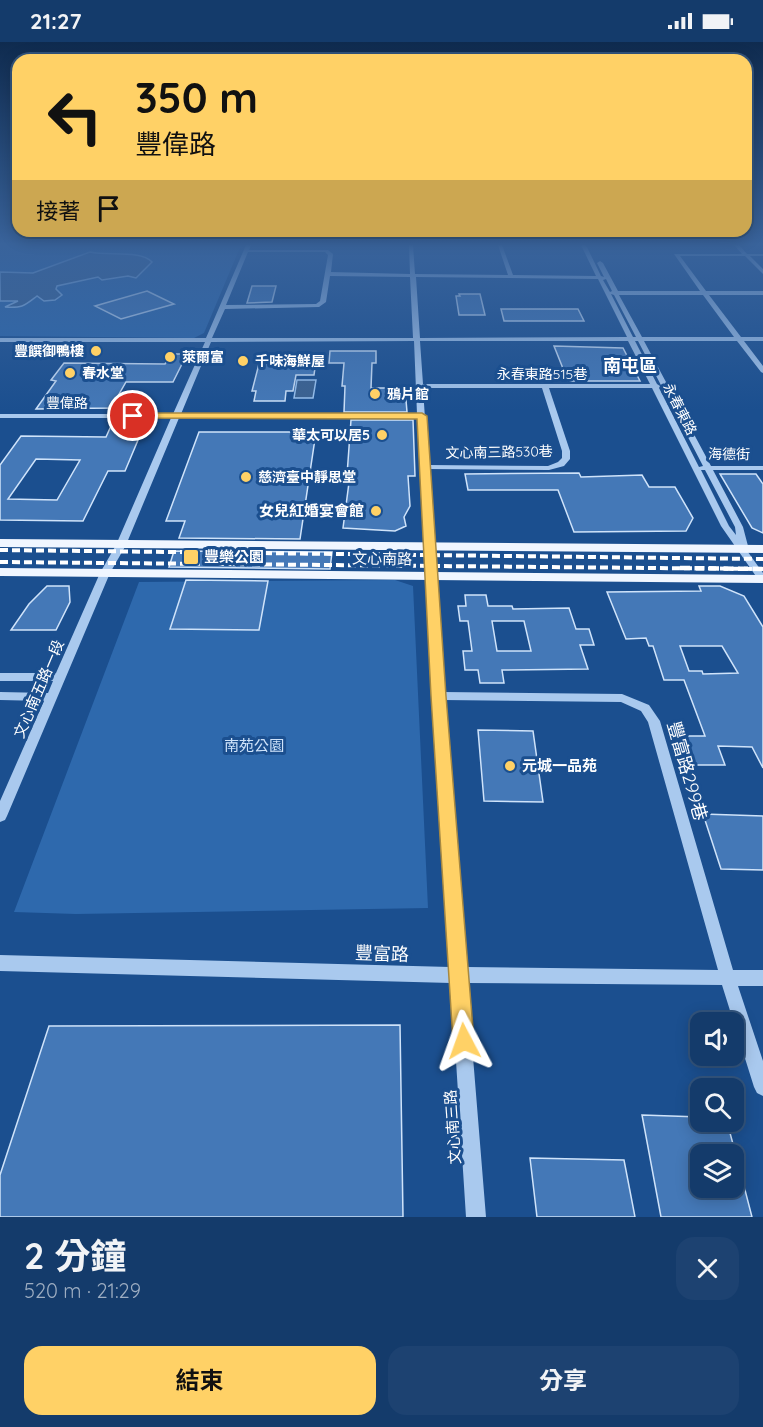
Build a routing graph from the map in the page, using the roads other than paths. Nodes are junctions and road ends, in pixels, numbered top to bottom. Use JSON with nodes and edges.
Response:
{"nodes":[{"id":1,"x":226,"y":300,"type":"edge"},
{"id":2,"x":323,"y":300,"type":"edge"},
{"id":3,"x":415,"y":300,"type":"edge"},
{"id":4,"x":609,"y":300,"type":"edge"},
{"id":5,"x":620,"y":300,"type":"edge"},
{"id":6,"x":710,"y":300,"type":"edge"},
{"id":7,"x":223,"y":307,"type":"junction"},
{"id":8,"x":0,"y":339,"type":"edge"},
{"id":9,"x":763,"y":339,"type":"edge"},
{"id":10,"x":208,"y":340,"type":"junction"},
{"id":11,"x":740,"y":340,"type":"junction"},
{"id":12,"x":417,"y":341,"type":"junction"},
{"id":13,"x":629,"y":341,"type":"junction"},
{"id":14,"x":641,"y":341,"type":"junction"},
{"id":15,"x":763,"y":371,"type":"edge"},
{"id":16,"x":420,"y":386,"type":"junction"},
{"id":17,"x":545,"y":386,"type":"junction"},
{"id":18,"x":653,"y":386,"type":"junction"},
{"id":19,"x":664,"y":386,"type":"junction"},
{"id":20,"x":0,"y":416,"type":"edge"},
{"id":21,"x":176,"y":416,"type":"junction"},
{"id":22,"x":422,"y":416,"type":"junction"},
{"id":23,"x":425,"y":467,"type":"junction"},
{"id":24,"x":695,"y":468,"type":"junction"},
{"id":25,"x":708,"y":468,"type":"junction"},
{"id":26,"x":763,"y":468,"type":"edge"},
{"id":27,"x":0,"y":543,"type":"edge"},
{"id":28,"x":121,"y":545,"type":"junction"},
{"id":29,"x":430,"y":547,"type":"junction"},
{"id":30,"x":743,"y":549,"type":"junction"},
{"id":31,"x":763,"y":549,"type":"edge"},
{"id":32,"x":0,"y":572,"type":"edge"},
{"id":33,"x":105,"y":573,"type":"junction"},
{"id":34,"x":432,"y":576,"type":"junction"},
{"id":35,"x":763,"y":579,"type":"edge"},
{"id":36,"x":0,"y":677,"type":"edge"},
{"id":37,"x":60,"y":677,"type":"junction"},
{"id":38,"x":0,"y":696,"type":"edge"},
{"id":39,"x":438,"y":696,"type":"junction"},
{"id":40,"x":52,"y":697,"type":"junction"},
{"id":41,"x":0,"y":816,"type":"edge"},
{"id":42,"x":0,"y":963,"type":"edge"},
{"id":43,"x":459,"y":975,"type":"junction"},
{"id":44,"x":728,"y":978,"type":"junction"},
{"id":45,"x":763,"y":978,"type":"edge"},
{"id":46,"x":763,"y":1087,"type":"edge"},
{"id":47,"x":476,"y":1217,"type":"edge"}],
"edges":[{"from":1,"to":7,"type":"street"},
{"from":2,"to":7,"type":"street"},
{"from":3,"to":12,"type":"street","name":"文心南三路"},
{"from":4,"to":13,"type":"street","name":"永春東路"},
{"from":5,"to":14,"type":"street","name":"永春東路"},
{"from":6,"to":11,"type":"street"},
{"from":7,"to":10,"type":"street"},
{"from":8,"to":10,"type":"street"},
{"from":9,"to":11,"type":"street"},
{"from":10,"to":12,"type":"street"},
{"from":10,"to":21,"type":"street"},
{"from":11,"to":14,"type":"street"},
{"from":11,"to":15,"type":"street"},
{"from":12,"to":13,"type":"street"},
{"from":12,"to":16,"type":"street","name":"文心南三路"},
{"from":13,"to":14,"type":"street"},
{"from":13,"to":18,"type":"street","name":"永春東路"},
{"from":14,"to":19,"type":"street","name":"永春東路"},
{"from":16,"to":17,"type":"street","name":"永春東路515巷"},
{"from":16,"to":22,"type":"street","name":"文心南三路"},
{"from":17,"to":18,"type":"street","name":"永春東路515巷"},
{"from":17,"to":23,"type":"street","name":"文心南三路530巷"},
{"from":18,"to":19,"type":"street","name":"永春東路515巷"},
{"from":18,"to":24,"type":"street","name":"永春東路"},
{"from":19,"to":25,"type":"street","name":"永春東路"},
{"from":20,"to":21,"type":"street","name":"豐偉路"},
{"from":21,"to":22,"type":"street","name":"豐偉路"},
{"from":21,"to":28,"type":"street"},
{"from":22,"to":23,"type":"street","name":"文心南三路"},
{"from":23,"to":29,"type":"street","name":"文心南三路"},
{"from":24,"to":25,"type":"street","name":"海德街"},
{"from":24,"to":30,"type":"street","name":"永春東路"},
{"from":25,"to":26,"type":"street","name":"海德街"},
{"from":25,"to":30,"type":"street","name":"永春東路"},
{"from":27,"to":28,"type":"main road","name":"文心南路"},
{"from":28,"to":29,"type":"main road","name":"文心南路"},
{"from":28,"to":33,"type":"street","name":"文心南五路一段"},
{"from":29,"to":30,"type":"main road","name":"文心南路"},
{"from":29,"to":34,"type":"street","name":"文心南三路"},
{"from":30,"to":31,"type":"main road","name":"文心南路"},
{"from":30,"to":35,"type":"street","name":"永春東路"},
{"from":32,"to":33,"type":"main road","name":"文心南路"},
{"from":33,"to":34,"type":"main road","name":"文心南路"},
{"from":33,"to":37,"type":"street","name":"文心南五路一段"},
{"from":34,"to":35,"type":"main road","name":"文心南路"},
{"from":34,"to":39,"type":"street","name":"文心南三路"},
{"from":36,"to":37,"type":"street"},
{"from":37,"to":40,"type":"street","name":"文心南五路一段"},
{"from":38,"to":40,"type":"street"},
{"from":39,"to":43,"type":"street","name":"文心南三路"},
{"from":39,"to":44,"type":"street","name":"豐富路299巷"},
{"from":40,"to":41,"type":"street","name":"文心南五路一段"},
{"from":42,"to":43,"type":"street","name":"豐富路"},
{"from":43,"to":44,"type":"street","name":"豐富路"},
{"from":43,"to":47,"type":"street","name":"文心南三路"},
{"from":44,"to":45,"type":"street","name":"豐富路"},
{"from":44,"to":46,"type":"street","name":"豐富路299巷"}]}
